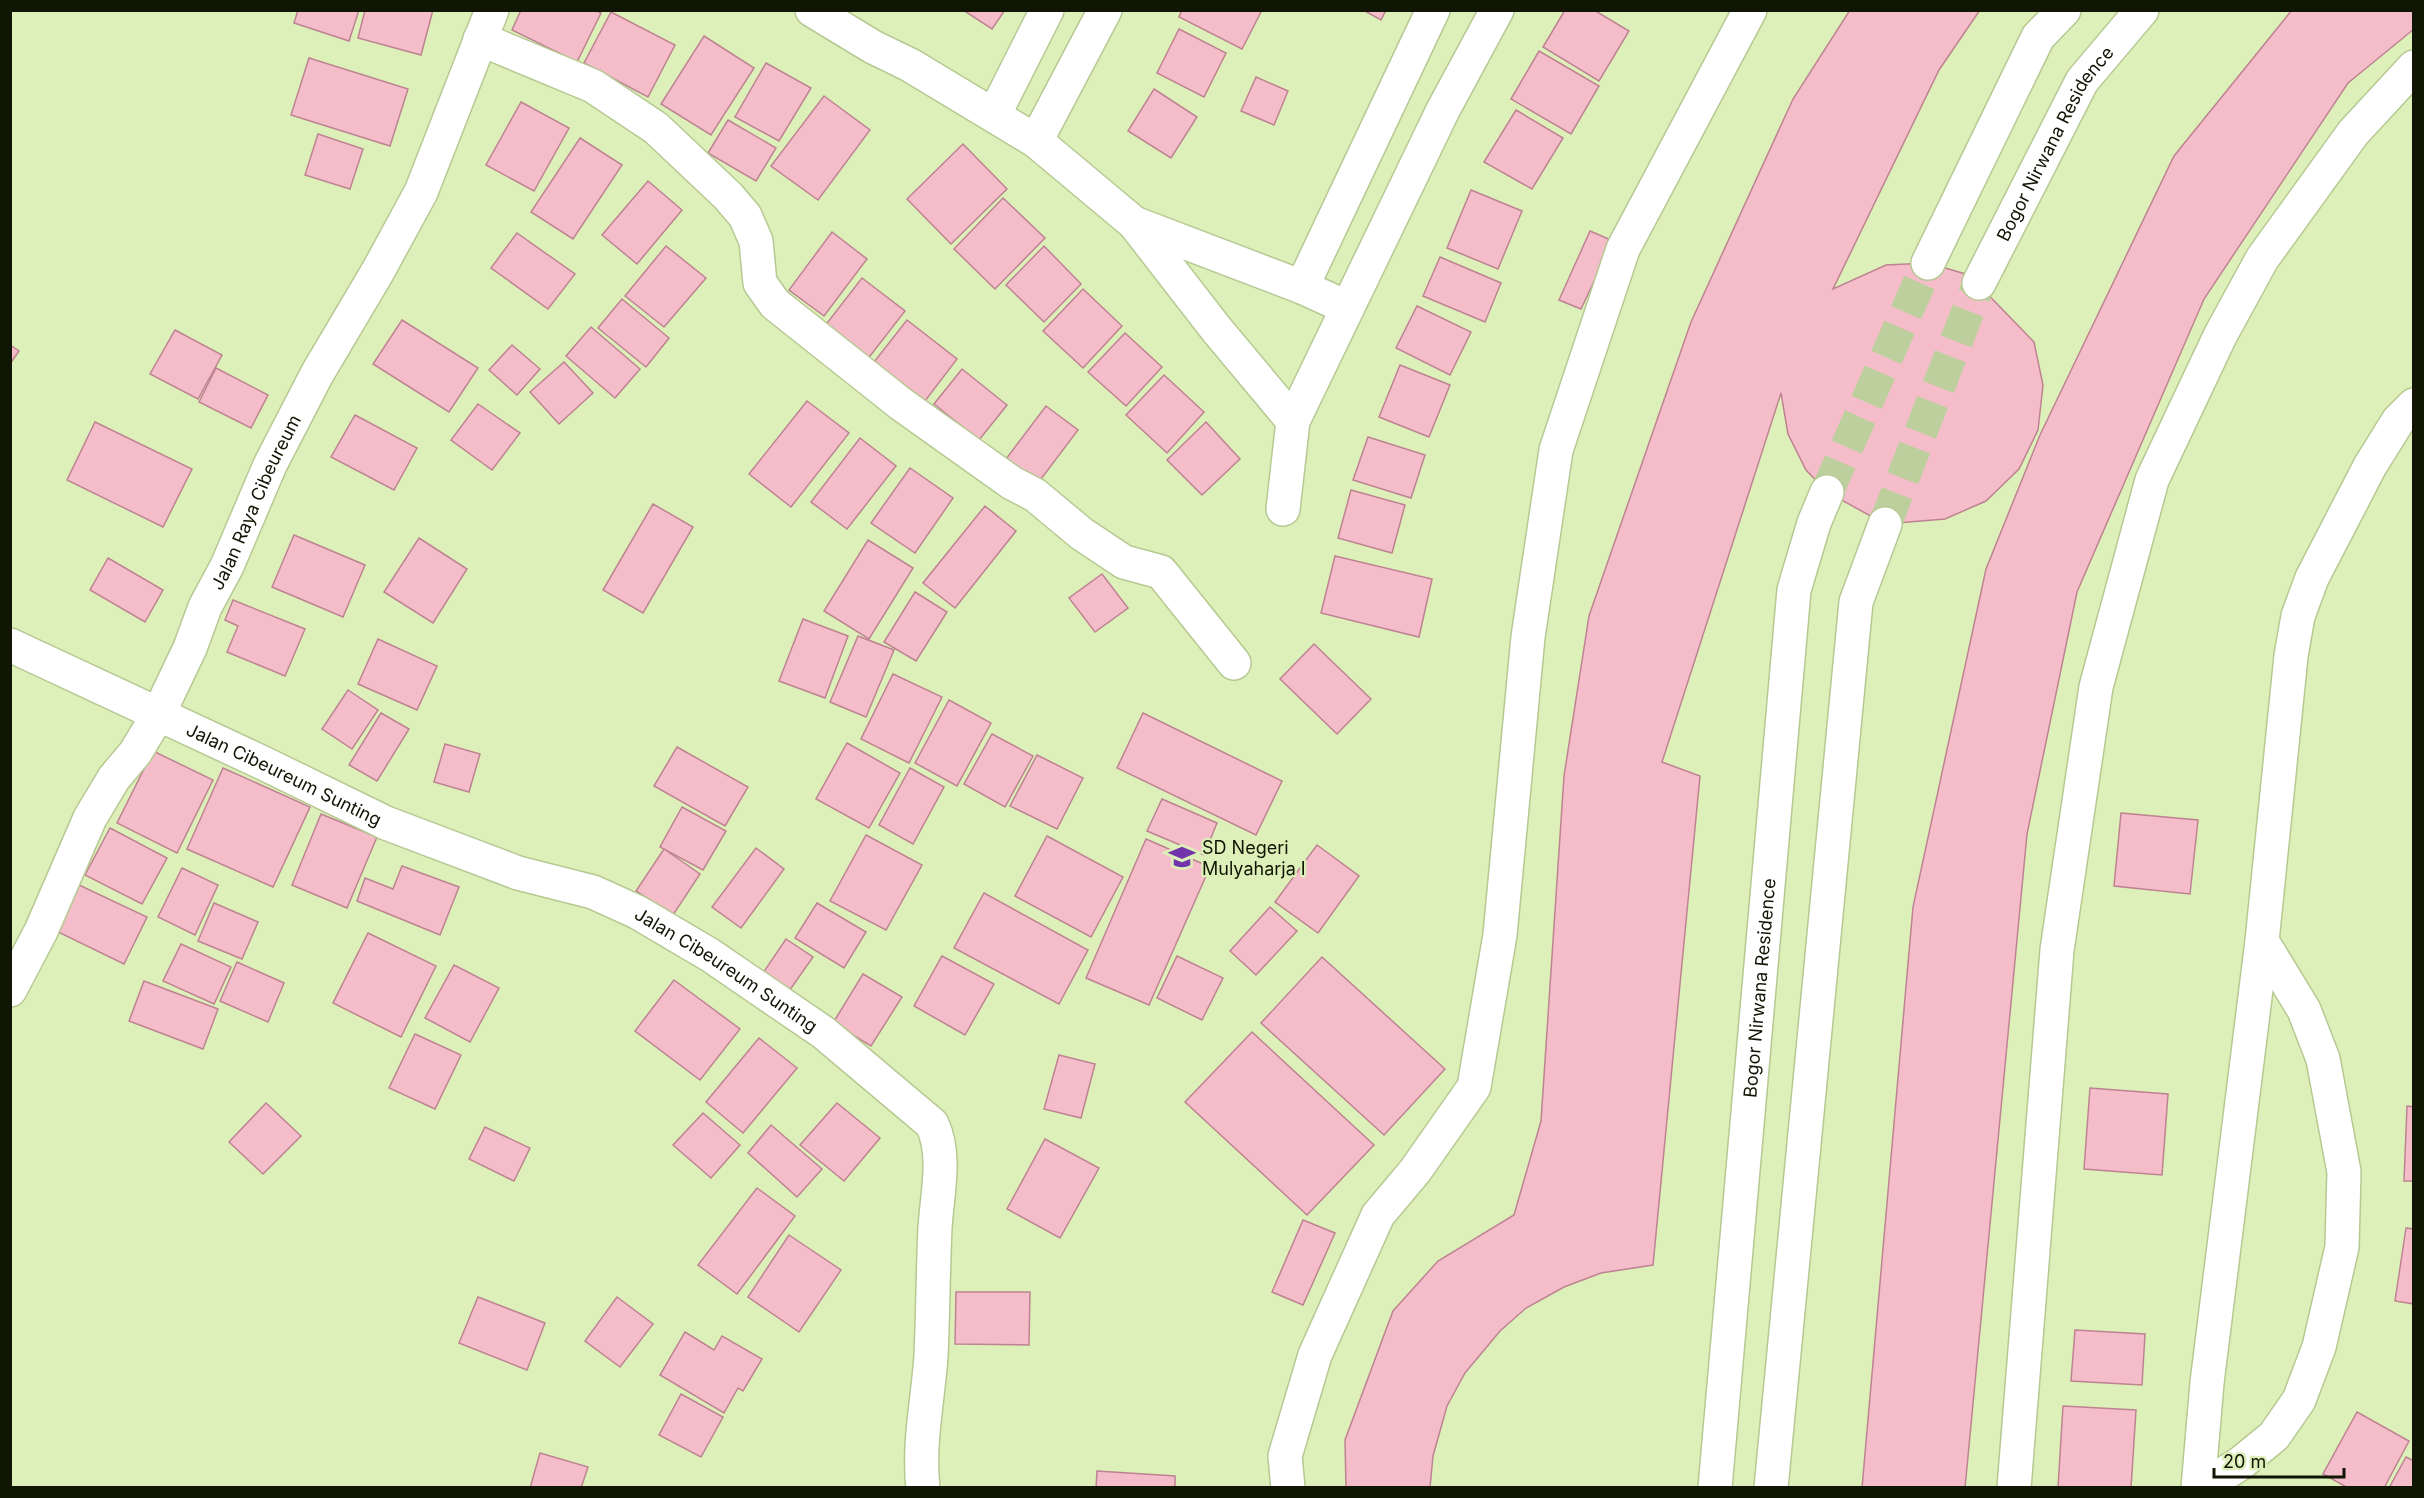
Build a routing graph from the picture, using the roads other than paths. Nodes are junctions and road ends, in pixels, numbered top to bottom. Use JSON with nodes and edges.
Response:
{"nodes":[{"id":1,"x":812,"y":10,"type":"edge"},
{"id":2,"x":1047,"y":10,"type":"edge"},
{"id":3,"x":1105,"y":10,"type":"edge"},
{"id":4,"x":1432,"y":10,"type":"edge"},
{"id":5,"x":1497,"y":10,"type":"edge"},
{"id":6,"x":1750,"y":10,"type":"edge"},
{"id":7,"x":2064,"y":10,"type":"edge"},
{"id":8,"x":2142,"y":10,"type":"edge"},
{"id":9,"x":486,"y":25,"type":"edge"},
{"id":10,"x":2414,"y":67,"type":"edge"},
{"id":11,"x":994,"y":115,"type":"junction"},
{"id":12,"x":1036,"y":141,"type":"junction"},
{"id":13,"x":1134,"y":223,"type":"junction"},
{"id":14,"x":1928,"y":263,"type":"tunnel mouth"},
{"id":15,"x":1979,"y":283,"type":"tunnel mouth"},
{"id":16,"x":1302,"y":287,"type":"junction"},
{"id":17,"x":1346,"y":306,"type":"junction"},
{"id":18,"x":2414,"y":405,"type":"edge"},
{"id":19,"x":1293,"y":421,"type":"junction"},
{"id":20,"x":1827,"y":492,"type":"tunnel mouth"},
{"id":21,"x":1283,"y":509,"type":"dead end"},
{"id":22,"x":1885,"y":524,"type":"tunnel mouth"},
{"id":23,"x":10,"y":645,"type":"edge"},
{"id":24,"x":1234,"y":663,"type":"dead end"},
{"id":25,"x":158,"y":716,"type":"junction"},
{"id":26,"x":2262,"y":941,"type":"junction"},
{"id":27,"x":10,"y":990,"type":"edge"},
{"id":28,"x":923,"y":1488,"type":"edge"},
{"id":29,"x":1288,"y":1488,"type":"edge"},
{"id":30,"x":1714,"y":1488,"type":"edge"},
{"id":31,"x":1771,"y":1488,"type":"edge"},
{"id":32,"x":2014,"y":1488,"type":"edge"},
{"id":33,"x":2200,"y":1488,"type":"edge"}],
"edges":[{"from":1,"to":11,"type":"street"},
{"from":2,"to":11,"type":"street"},
{"from":3,"to":12,"type":"street"},
{"from":4,"to":16,"type":"street"},
{"from":5,"to":17,"type":"street"},
{"from":6,"to":29,"type":"street"},
{"from":7,"to":14,"type":"street"},
{"from":8,"to":15,"type":"street","name":"Bogor Nirwana Residence"},
{"from":9,"to":24,"type":"street"},
{"from":9,"to":25,"type":"street","name":"Jalan Raya Cibeureum"},
{"from":10,"to":32,"type":"street"},
{"from":11,"to":12,"type":"street"},
{"from":12,"to":13,"type":"street"},
{"from":13,"to":16,"type":"street"},
{"from":13,"to":19,"type":"street"},
{"from":16,"to":17,"type":"street"},
{"from":17,"to":19,"type":"street"},
{"from":18,"to":26,"type":"street"},
{"from":19,"to":21,"type":"street"},
{"from":20,"to":30,"type":"street","name":"Bogor Nirwana Residence"},
{"from":22,"to":31,"type":"street"},
{"from":23,"to":25,"type":"street","name":"Jalan Cibeureum Sunting"},
{"from":25,"to":27,"type":"street","name":"Jalan Raya Cibeureum"},
{"from":25,"to":28,"type":"street","name":"Jalan Cibeureum Sunting"},
{"from":26,"to":33,"type":"street"},
{"from":26,"to":33,"type":"street"}]}
